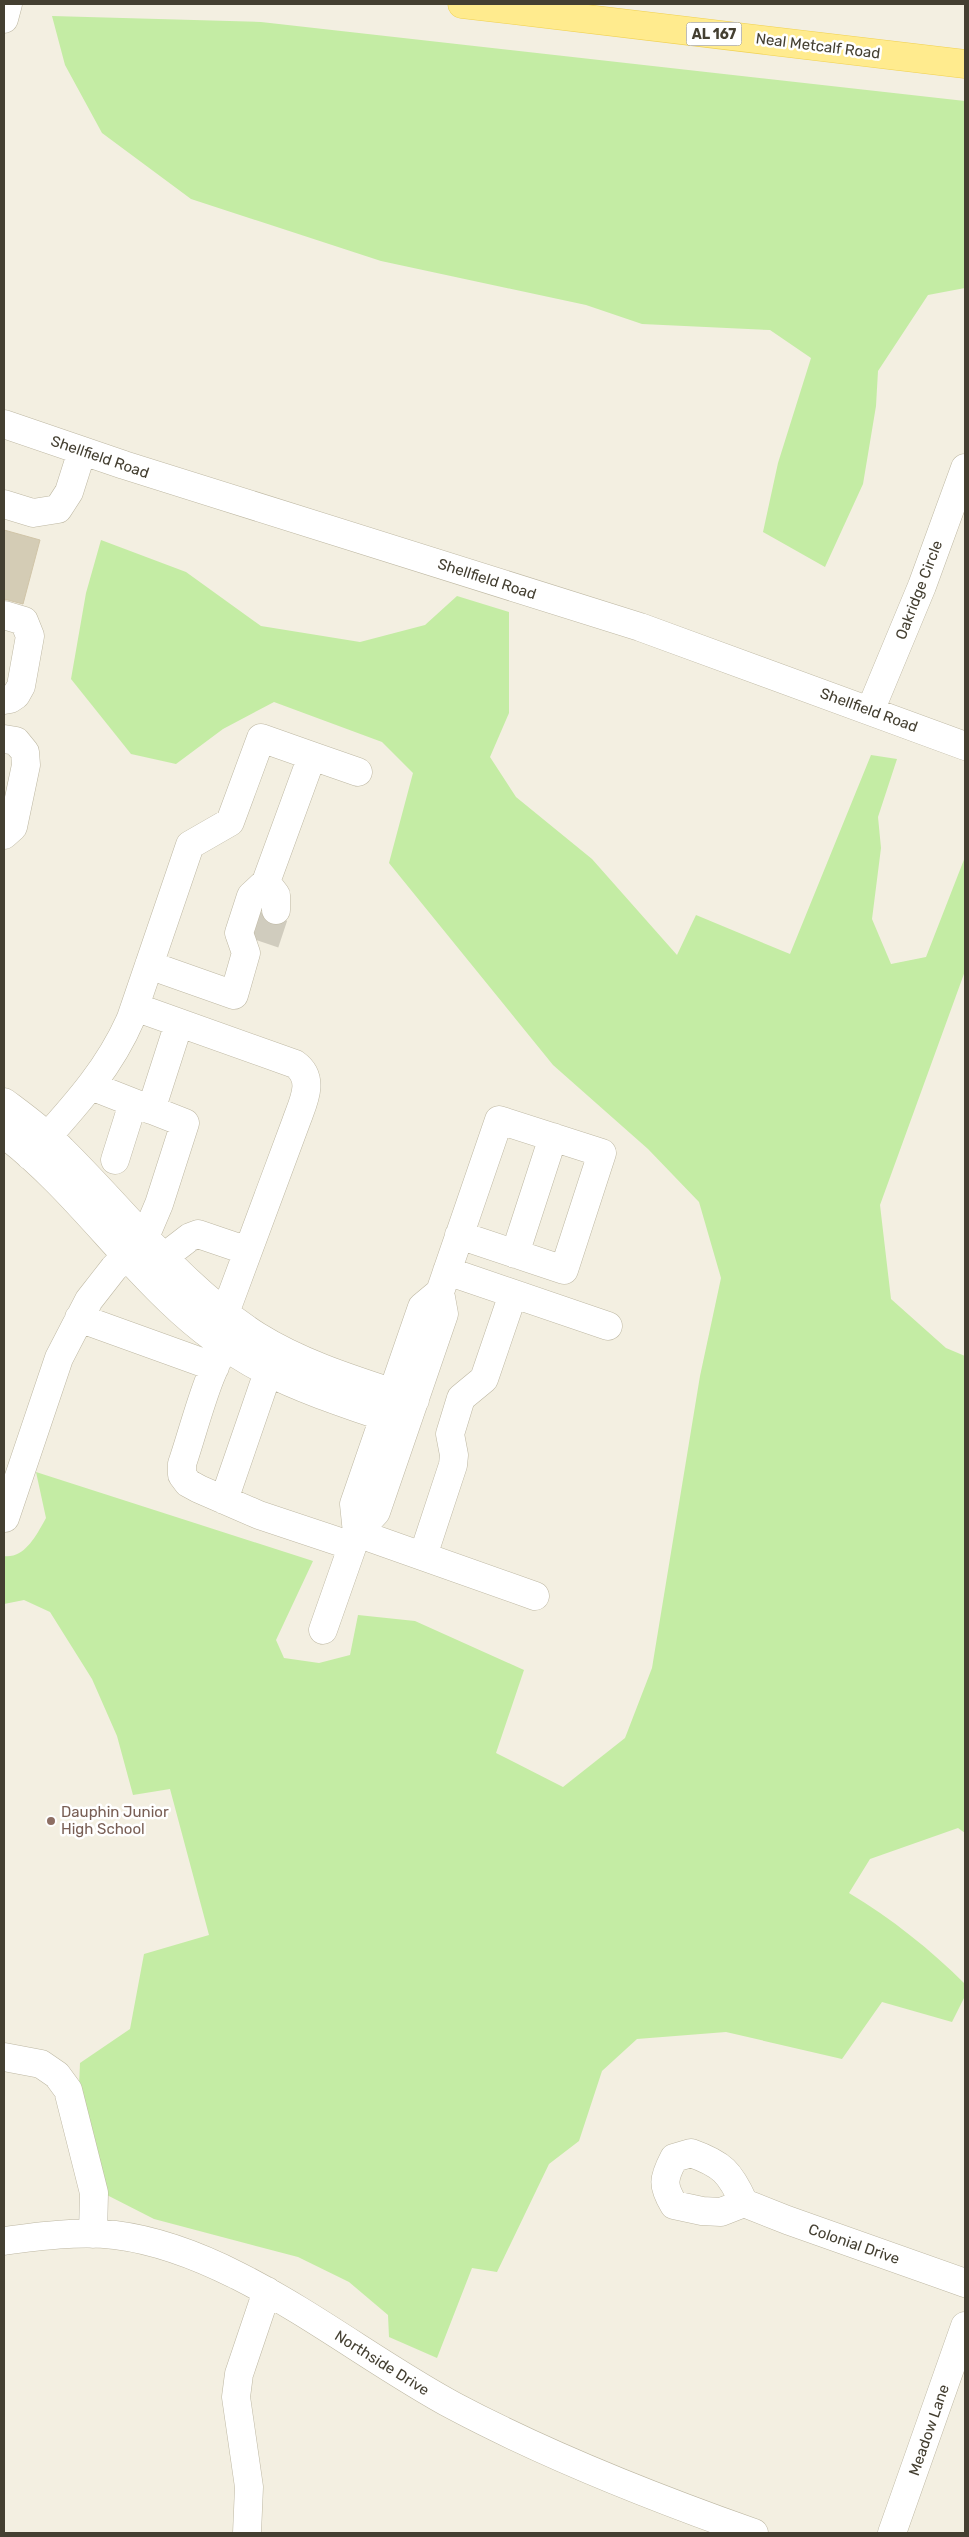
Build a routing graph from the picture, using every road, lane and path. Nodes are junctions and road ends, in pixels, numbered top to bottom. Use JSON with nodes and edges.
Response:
{"nodes":[{"id":1,"x":8,"y":4,"type":"edge"},
{"id":2,"x":462,"y":4,"type":"edge"},
{"id":3,"x":4,"y":19,"type":"edge"},
{"id":4,"x":965,"y":64,"type":"edge"},
{"id":5,"x":4,"y":424,"type":"edge"},
{"id":6,"x":82,"y":451,"type":"junction"},
{"id":7,"x":965,"y":468,"type":"edge"},
{"id":8,"x":4,"y":504,"type":"edge"},
{"id":9,"x":4,"y":615,"type":"edge"},
{"id":10,"x":4,"y":700,"type":"edge"},
{"id":11,"x":870,"y":711,"type":"junction"},
{"id":12,"x":4,"y":739,"type":"edge"},
{"id":13,"x":965,"y":746,"type":"edge"},
{"id":14,"x":312,"y":756,"type":"junction"},
{"id":15,"x":358,"y":772,"type":"dead end"},
{"id":16,"x":4,"y":835,"type":"edge"},
{"id":17,"x":266,"y":882,"type":"junction"},
{"id":18,"x":276,"y":910,"type":"tunnel mouth"},
{"id":19,"x":150,"y":965,"type":"junction"},
{"id":20,"x":135,"y":1007,"type":"junction"},
{"id":21,"x":179,"y":1022,"type":"junction"},
{"id":22,"x":91,"y":1086,"type":"junction"},
{"id":23,"x":4,"y":1102,"type":"edge"},
{"id":24,"x":142,"y":1106,"type":"junction"},
{"id":25,"x":4,"y":1134,"type":"edge"},
{"id":26,"x":553,"y":1137,"type":"junction"},
{"id":27,"x":38,"y":1146,"type":"junction"},
{"id":28,"x":115,"y":1160,"type":"dead end"},
{"id":29,"x":459,"y":1235,"type":"junction"},
{"id":30,"x":136,"y":1246,"type":"junction"},
{"id":31,"x":248,"y":1251,"type":"junction"},
{"id":32,"x":514,"y":1254,"type":"junction"},
{"id":33,"x":164,"y":1257,"type":"junction"},
{"id":34,"x":443,"y":1282,"type":"junction"},
{"id":35,"x":513,"y":1294,"type":"junction"},
{"id":36,"x":79,"y":1318,"type":"junction"},
{"id":37,"x":608,"y":1326,"type":"dead end"},
{"id":38,"x":226,"y":1337,"type":"junction"},
{"id":39,"x":273,"y":1360,"type":"junction"},
{"id":40,"x":399,"y":1409,"type":"junction"},
{"id":41,"x":224,"y":1500,"type":"junction"},
{"id":42,"x":5,"y":1518,"type":"edge"},
{"id":43,"x":354,"y":1539,"type":"junction"},
{"id":44,"x":423,"y":1556,"type":"junction"},
{"id":45,"x":535,"y":1596,"type":"dead end"},
{"id":46,"x":323,"y":1630,"type":"dead end"},
{"id":47,"x":4,"y":2057,"type":"edge"},
{"id":48,"x":744,"y":2203,"type":"dead end"},
{"id":49,"x":93,"y":2234,"type":"junction"},
{"id":50,"x":4,"y":2241,"type":"edge"},
{"id":51,"x":965,"y":2283,"type":"edge"},
{"id":52,"x":267,"y":2291,"type":"junction"},
{"id":53,"x":965,"y":2326,"type":"edge"},
{"id":54,"x":247,"y":2533,"type":"edge"},
{"id":55,"x":754,"y":2533,"type":"edge"},
{"id":56,"x":892,"y":2533,"type":"edge"}],
"edges":[{"from":1,"to":3,"type":"street"},
{"from":2,"to":4,"type":"main road","name":"Neal Metcalf Road","number":"AL 167"},
{"from":5,"to":6,"type":"street","name":"Shellfield Road"},
{"from":6,"to":8,"type":"street"},
{"from":6,"to":11,"type":"street","name":"Shellfield Road"},
{"from":7,"to":11,"type":"street","name":"Oakridge Circle"},
{"from":9,"to":10,"type":"street"},
{"from":11,"to":13,"type":"street","name":"Shellfield Road"},
{"from":12,"to":16,"type":"street"},
{"from":14,"to":15,"type":"street"},
{"from":14,"to":17,"type":"street"},
{"from":14,"to":19,"type":"street"},
{"from":17,"to":18,"type":"street"},
{"from":17,"to":19,"type":"street"},
{"from":19,"to":20,"type":"street"},
{"from":20,"to":21,"type":"street"},
{"from":20,"to":22,"type":"street"},
{"from":21,"to":24,"type":"street"},
{"from":21,"to":31,"type":"street"},
{"from":22,"to":24,"type":"street"},
{"from":22,"to":27,"type":"street"},
{"from":23,"to":27,"type":"street"},
{"from":24,"to":28,"type":"street"},
{"from":24,"to":30,"type":"street"},
{"from":25,"to":27,"type":"street"},
{"from":26,"to":29,"type":"street"},
{"from":26,"to":32,"type":"street"},
{"from":26,"to":32,"type":"street"},
{"from":27,"to":30,"type":"street"},
{"from":29,"to":32,"type":"street"},
{"from":29,"to":34,"type":"street"},
{"from":30,"to":33,"type":"street"},
{"from":30,"to":36,"type":"street"},
{"from":30,"to":38,"type":"street"},
{"from":31,"to":33,"type":"street"},
{"from":31,"to":38,"type":"street"},
{"from":33,"to":38,"type":"street"},
{"from":34,"to":35,"type":"street"},
{"from":34,"to":40,"type":"street"},
{"from":35,"to":37,"type":"street"},
{"from":35,"to":44,"type":"street"},
{"from":36,"to":38,"type":"street"},
{"from":36,"to":42,"type":"street"},
{"from":38,"to":39,"type":"street"},
{"from":38,"to":41,"type":"street"},
{"from":39,"to":40,"type":"street"},
{"from":39,"to":41,"type":"street"},
{"from":40,"to":43,"type":"street"},
{"from":41,"to":43,"type":"street"},
{"from":43,"to":44,"type":"street"},
{"from":43,"to":46,"type":"street"},
{"from":44,"to":45,"type":"street"},
{"from":47,"to":49,"type":"street"},
{"from":48,"to":51,"type":"street","name":"Colonial Drive"},
{"from":49,"to":50,"type":"street","name":"Northside Drive"},
{"from":49,"to":52,"type":"street","name":"Northside Drive"},
{"from":52,"to":54,"type":"street"},
{"from":52,"to":55,"type":"street","name":"Northside Drive"},
{"from":53,"to":56,"type":"street","name":"Meadow Lane"}]}
